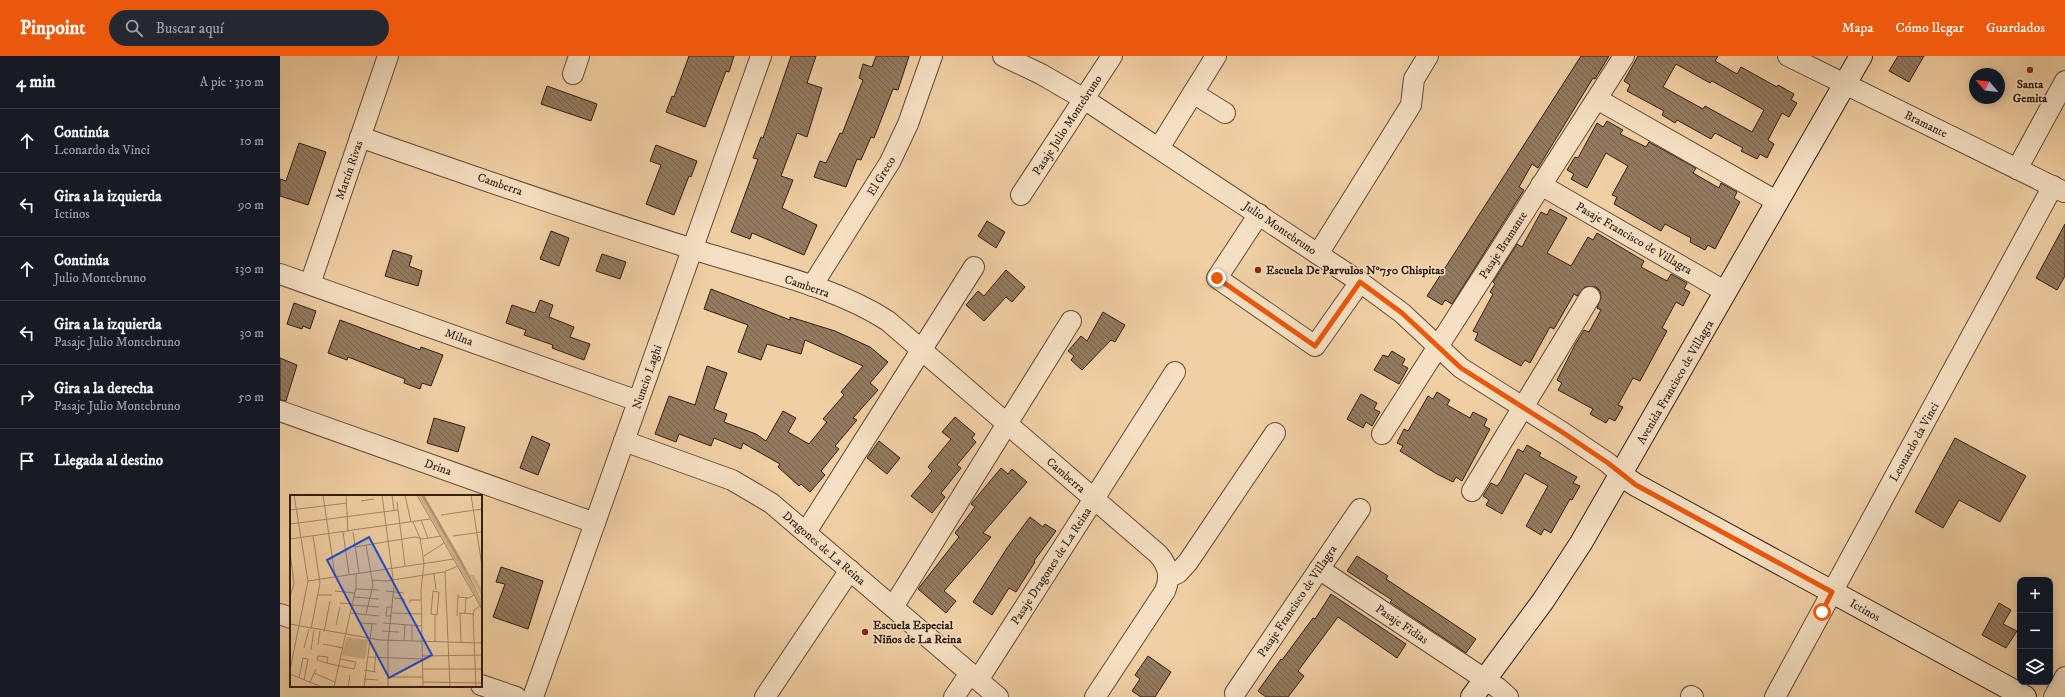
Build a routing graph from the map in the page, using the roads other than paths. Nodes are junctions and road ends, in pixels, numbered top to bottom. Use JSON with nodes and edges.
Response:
{"nodes":[{"id":1,"x":388,"y":56,"type":"edge"},
{"id":2,"x":761,"y":56,"type":"edge"},
{"id":3,"x":932,"y":56,"type":"edge"},
{"id":4,"x":1003,"y":56,"type":"edge"},
{"id":5,"x":1112,"y":56,"type":"edge"},
{"id":6,"x":1216,"y":56,"type":"edge"},
{"id":7,"x":1428,"y":56,"type":"edge"},
{"id":8,"x":1624,"y":56,"type":"edge"},
{"id":9,"x":1788,"y":56,"type":"edge"},
{"id":10,"x":1861,"y":56,"type":"edge"},
{"id":11,"x":2065,"y":81,"type":"edge"},
{"id":12,"x":1845,"y":84,"type":"junction"},
{"id":13,"x":1193,"y":93,"type":"junction"},
{"id":14,"x":1597,"y":98,"type":"junction"},
{"id":15,"x":1084,"y":99,"type":"junction"},
{"id":16,"x":1225,"y":113,"type":"dead end"},
{"id":17,"x":360,"y":137,"type":"junction"},
{"id":18,"x":1159,"y":148,"type":"junction"},
{"id":19,"x":2017,"y":169,"type":"junction"},
{"id":20,"x":1541,"y":185,"type":"junction"},
{"id":21,"x":2059,"y":189,"type":"edge"},
{"id":22,"x":1021,"y":195,"type":"dead end"},
{"id":23,"x":1778,"y":202,"type":"junction"},
{"id":24,"x":1259,"y":214,"type":"junction"},
{"id":25,"x":692,"y":249,"type":"junction"},
{"id":26,"x":1318,"y":254,"type":"junction"},
{"id":27,"x":974,"y":267,"type":"dead end"},
{"id":28,"x":280,"y":274,"type":"edge"},
{"id":29,"x":1360,"y":282,"type":"junction"},
{"id":30,"x":310,"y":284,"type":"junction"},
{"id":31,"x":812,"y":286,"type":"junction"},
{"id":32,"x":1726,"y":292,"type":"junction"},
{"id":33,"x":1590,"y":297,"type":"dead end"},
{"id":34,"x":1071,"y":321,"type":"dead end"},
{"id":35,"x":1438,"y":347,"type":"junction"},
{"id":36,"x":922,"y":348,"type":"junction"},
{"id":37,"x":1175,"y":372,"type":"dead end"},
{"id":38,"x":638,"y":401,"type":"junction"},
{"id":39,"x":1524,"y":407,"type":"junction"},
{"id":40,"x":280,"y":412,"type":"edge"},
{"id":41,"x":1007,"y":423,"type":"junction"},
{"id":42,"x":1275,"y":433,"type":"dead end"},
{"id":43,"x":1382,"y":434,"type":"dead end"},
{"id":44,"x":624,"y":441,"type":"junction"},
{"id":45,"x":1621,"y":475,"type":"junction"},
{"id":46,"x":1472,"y":491,"type":"dead end"},
{"id":47,"x":1094,"y":499,"type":"junction"},
{"id":48,"x":1360,"y":509,"type":"dead end"},
{"id":49,"x":595,"y":523,"type":"junction"},
{"id":50,"x":806,"y":532,"type":"junction"},
{"id":51,"x":1319,"y":569,"type":"junction"},
{"id":52,"x":850,"y":570,"type":"junction"},
{"id":53,"x":1169,"y":577,"type":"junction"},
{"id":54,"x":1832,"y":592,"type":"junction"},
{"id":55,"x":893,"y":607,"type":"junction"},
{"id":56,"x":280,"y":614,"type":"edge"},
{"id":57,"x":290,"y":618,"type":"edge"},
{"id":58,"x":974,"y":677,"type":"junction"},
{"id":59,"x":2065,"y":677,"type":"edge"},
{"id":60,"x":1484,"y":680,"type":"junction"},
{"id":61,"x":482,"y":685,"type":"edge"},
{"id":62,"x":1235,"y":693,"type":"dead end"},
{"id":63,"x":516,"y":697,"type":"edge"},
{"id":64,"x":533,"y":697,"type":"edge"},
{"id":65,"x":765,"y":697,"type":"edge"},
{"id":66,"x":954,"y":697,"type":"edge"},
{"id":67,"x":998,"y":697,"type":"edge"},
{"id":68,"x":1095,"y":697,"type":"edge"},
{"id":69,"x":1472,"y":697,"type":"edge"},
{"id":70,"x":1508,"y":697,"type":"edge"},
{"id":71,"x":1775,"y":697,"type":"edge"},
{"id":72,"x":2025,"y":697,"type":"edge"},
{"id":73,"x":2054,"y":697,"type":"edge"}],
"edges":[{"from":1,"to":17,"type":"street","name":"Martín Rivas"},
{"from":2,"to":25,"type":"street","name":"Nuncio Laghi"},
{"from":3,"to":31,"type":"street","name":"El Greco"},
{"from":4,"to":15,"type":"street","name":"Julio Montebruno"},
{"from":5,"to":15,"type":"street","name":"Pasaje Julio Montebruno"},
{"from":6,"to":13,"type":"street"},
{"from":7,"to":26,"type":"street"},
{"from":8,"to":14,"type":"street","name":"Pasaje Bramante"},
{"from":9,"to":12,"type":"street","name":"Bramante"},
{"from":10,"to":12,"type":"street","name":"Avenida Francisco de Villagra"},
{"from":11,"to":19,"type":"street"},
{"from":12,"to":19,"type":"street","name":"Bramante"},
{"from":12,"to":23,"type":"street","name":"Avenida Francisco de Villagra"},
{"from":13,"to":16,"type":"street"},
{"from":13,"to":18,"type":"street"},
{"from":14,"to":20,"type":"street","name":"Pasaje Bramante"},
{"from":14,"to":23,"type":"street"},
{"from":15,"to":18,"type":"street","name":"Julio Montebruno"},
{"from":15,"to":22,"type":"street","name":"Pasaje Julio Montebruno"},
{"from":17,"to":25,"type":"street","name":"Camberra"},
{"from":17,"to":30,"type":"street","name":"Martín Rivas"},
{"from":18,"to":24,"type":"street","name":"Julio Montebruno"},
{"from":19,"to":21,"type":"street","name":"Bramante"},
{"from":20,"to":32,"type":"street","name":"Pasaje Francisco de Villagra"},
{"from":20,"to":35,"type":"street","name":"Pasaje Bramante"},
{"from":21,"to":54,"type":"street","name":"Leonardo da Vinci"},
{"from":23,"to":32,"type":"street","name":"Avenida Francisco de Villagra"},
{"from":24,"to":26,"type":"street","name":"Julio Montebruno"},
{"from":24,"to":29,"type":"street"},
{"from":25,"to":31,"type":"street","name":"Camberra"},
{"from":25,"to":38,"type":"street","name":"Nuncio Laghi"},
{"from":26,"to":29,"type":"street","name":"Julio Montebruno"},
{"from":27,"to":36,"type":"street"},
{"from":28,"to":30,"type":"street","name":"Milna"},
{"from":29,"to":35,"type":"street","name":"Julio Montebruno"},
{"from":30,"to":38,"type":"street","name":"Milna"},
{"from":31,"to":36,"type":"street","name":"Camberra"},
{"from":32,"to":45,"type":"street","name":"Avenida Francisco de Villagra"},
{"from":33,"to":39,"type":"street"},
{"from":34,"to":41,"type":"street"},
{"from":35,"to":39,"type":"street","name":"Julio Montebruno"},
{"from":35,"to":43,"type":"street","name":"Pasaje Bramante"},
{"from":36,"to":41,"type":"street","name":"Camberra"},
{"from":36,"to":50,"type":"street"},
{"from":37,"to":47,"type":"street","name":"Pasaje Dragones de La Reina"},
{"from":38,"to":44,"type":"street","name":"Nuncio Laghi"},
{"from":39,"to":45,"type":"street","name":"Julio Montebruno"},
{"from":39,"to":46,"type":"street"},
{"from":40,"to":49,"type":"street","name":"Drina"},
{"from":41,"to":47,"type":"street","name":"Camberra"},
{"from":41,"to":55,"type":"street"},
{"from":42,"to":53,"type":"street"},
{"from":44,"to":49,"type":"street","name":"Nuncio Laghi"},
{"from":44,"to":50,"type":"street","name":"Dragones de La Reina"},
{"from":45,"to":54,"type":"street","name":"Ictinos"},
{"from":45,"to":60,"type":"street","name":"Avenida Francisco de Villagra"},
{"from":47,"to":53,"type":"street","name":"Camberra"},
{"from":47,"to":58,"type":"street","name":"Pasaje Dragones de La Reina"},
{"from":48,"to":51,"type":"street","name":"Pasaje Francisco de Villagra"},
{"from":49,"to":64,"type":"street","name":"Nuncio Laghi"},
{"from":50,"to":52,"type":"street","name":"Dragones de La Reina"},
{"from":51,"to":60,"type":"street","name":"Pasaje Fidias"},
{"from":51,"to":62,"type":"street","name":"Pasaje Francisco de Villagra"},
{"from":52,"to":55,"type":"street","name":"Dragones de La Reina"},
{"from":52,"to":65,"type":"street"},
{"from":53,"to":68,"type":"street"},
{"from":54,"to":71,"type":"street","name":"Leonardo da Vinci"},
{"from":54,"to":72,"type":"street","name":"Ictinos"},
{"from":55,"to":58,"type":"street","name":"Dragones de La Reina"},
{"from":56,"to":57,"type":"street"},
{"from":58,"to":66,"type":"street","name":"Pasaje Dragones de La Reina"},
{"from":58,"to":67,"type":"street","name":"Dragones de La Reina"},
{"from":59,"to":73,"type":"street"},
{"from":60,"to":69,"type":"street","name":"Avenida Francisco de Villagra"},
{"from":60,"to":70,"type":"street","name":"Pasaje Fidias"},
{"from":61,"to":63,"type":"street"}]}
